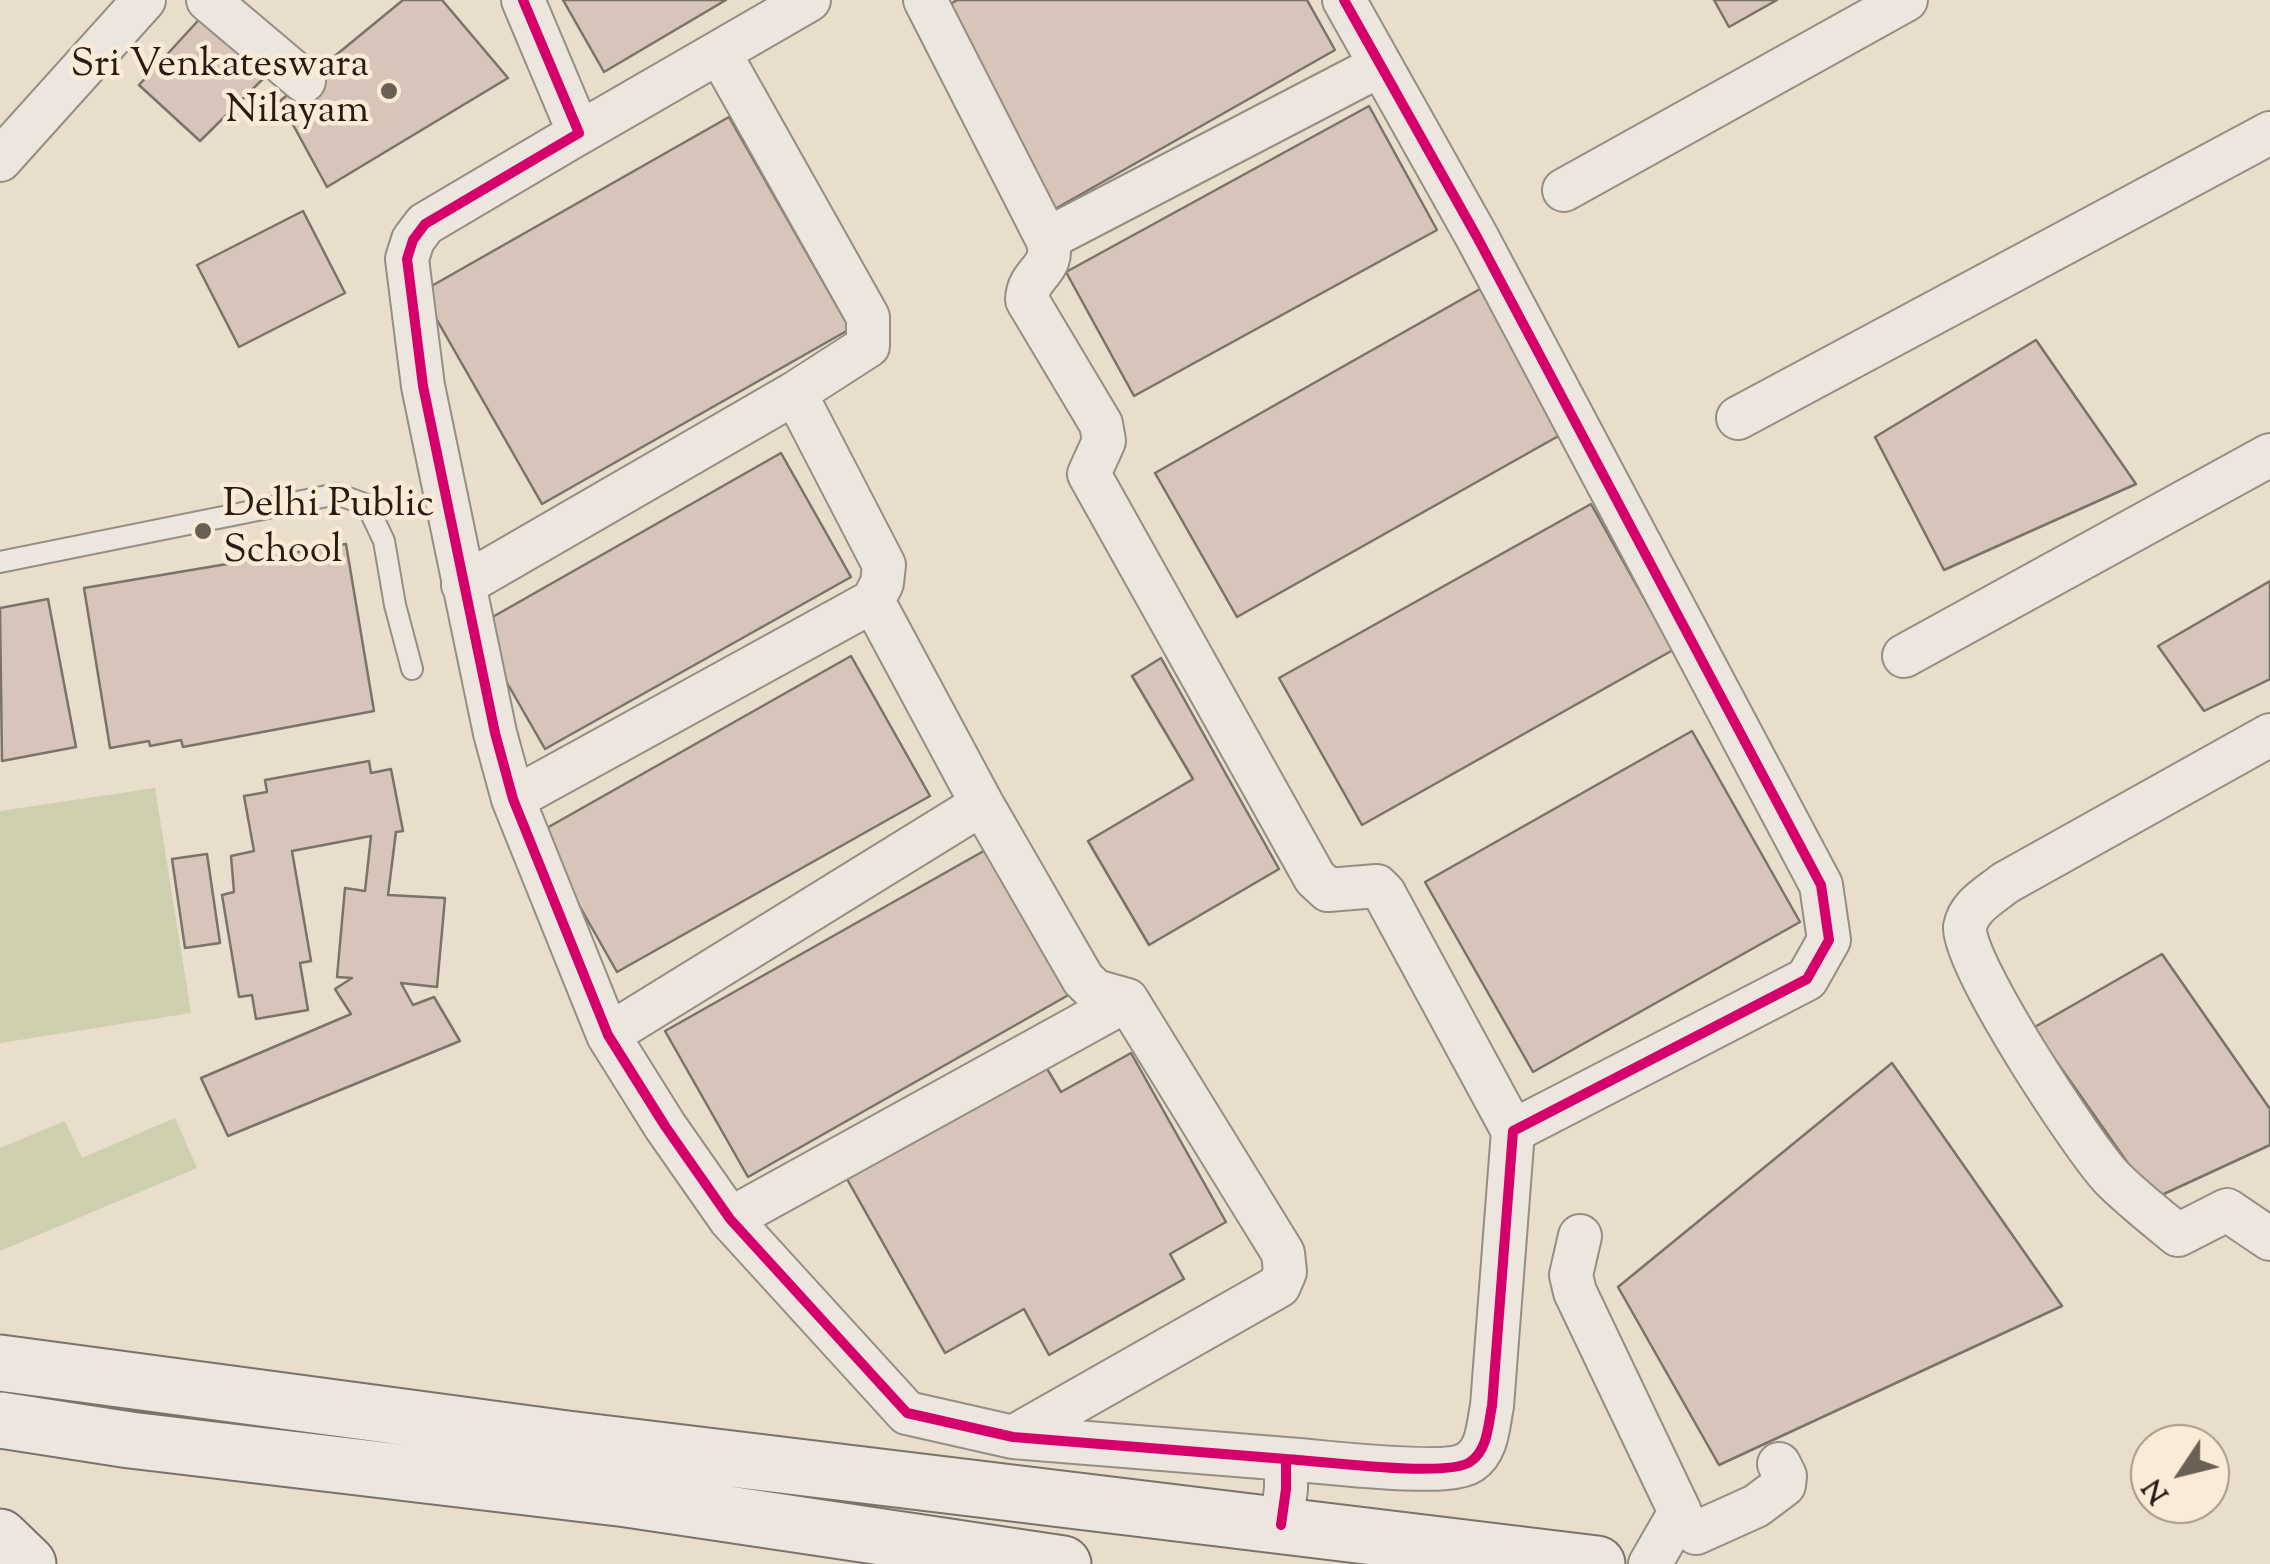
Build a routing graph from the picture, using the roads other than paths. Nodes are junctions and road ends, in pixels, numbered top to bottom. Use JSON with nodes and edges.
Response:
{"nodes":[{"id":1,"x":144,"y":0,"type":"edge"},
{"id":2,"x":208,"y":0,"type":"edge"},
{"id":3,"x":523,"y":0,"type":"edge"},
{"id":4,"x":810,"y":0,"type":"edge"},
{"id":5,"x":925,"y":0,"type":"edge"},
{"id":6,"x":1344,"y":0,"type":"edge"},
{"id":7,"x":1906,"y":0,"type":"edge"},
{"id":8,"x":718,"y":52,"type":"junction"},
{"id":9,"x":1379,"y":66,"type":"junction"},
{"id":10,"x":304,"y":80,"type":"dead end"},
{"id":11,"x":2270,"y":132,"type":"edge"},
{"id":12,"x":579,"y":133,"type":"junction"},
{"id":13,"x":0,"y":160,"type":"edge"},
{"id":14,"x":1564,"y":190,"type":"dead end"},
{"id":15,"x":1047,"y":239,"type":"junction"},
{"id":16,"x":795,"y":392,"type":"junction"},
{"id":17,"x":1738,"y":418,"type":"dead end"},
{"id":18,"x":2270,"y":454,"type":"edge"},
{"id":19,"x":0,"y":562,"type":"edge"},
{"id":20,"x":463,"y":585,"type":"junction"},
{"id":21,"x":873,"y":600,"type":"junction"},
{"id":22,"x":1904,"y":656,"type":"dead end"},
{"id":23,"x":412,"y":669,"type":"dead end"},
{"id":24,"x":2270,"y":735,"type":"edge"},
{"id":25,"x":514,"y":799,"type":"junction"},
{"id":26,"x":982,"y":804,"type":"junction"},
{"id":27,"x":1127,"y":1000,"type":"junction"},
{"id":28,"x":608,"y":1035,"type":"junction"},
{"id":29,"x":1513,"y":1131,"type":"junction"},
{"id":30,"x":730,"y":1219,"type":"junction"},
{"id":31,"x":1580,"y":1236,"type":"dead end"},
{"id":32,"x":2270,"y":1239,"type":"edge"},
{"id":33,"x":0,"y":1363,"type":"edge"},
{"id":34,"x":0,"y":1420,"type":"edge"},
{"id":35,"x":1013,"y":1437,"type":"junction"},
{"id":36,"x":1228,"y":1453,"type":"junction"},
{"id":37,"x":1286,"y":1459,"type":"junction"},
{"id":38,"x":1779,"y":1464,"type":"dead end"},
{"id":39,"x":1226,"y":1518,"type":"junction"},
{"id":40,"x":1282,"y":1525,"type":"junction"},
{"id":41,"x":1692,"y":1536,"type":"edge"},
{"id":42,"x":0,"y":1537,"type":"edge"},
{"id":43,"x":1051,"y":1563,"type":"edge"},
{"id":44,"x":28,"y":1564,"type":"edge"},
{"id":45,"x":1597,"y":1564,"type":"edge"},
{"id":46,"x":1650,"y":1564,"type":"edge"}],
"edges":[{"from":1,"to":13,"type":"street"},
{"from":2,"to":10,"type":"street"},
{"from":3,"to":12,"type":"street"},
{"from":4,"to":8,"type":"street"},
{"from":5,"to":15,"type":"street"},
{"from":6,"to":9,"type":"street"},
{"from":7,"to":14,"type":"street"},
{"from":8,"to":12,"type":"street"},
{"from":8,"to":16,"type":"street"},
{"from":9,"to":15,"type":"street"},
{"from":9,"to":29,"type":"street"},
{"from":11,"to":17,"type":"street"},
{"from":12,"to":20,"type":"street"},
{"from":15,"to":29,"type":"street"},
{"from":16,"to":20,"type":"street"},
{"from":16,"to":21,"type":"street"},
{"from":18,"to":22,"type":"street"},
{"from":19,"to":23,"type":"lane"},
{"from":20,"to":25,"type":"street"},
{"from":21,"to":25,"type":"street"},
{"from":21,"to":26,"type":"street"},
{"from":24,"to":32,"type":"street"},
{"from":25,"to":28,"type":"street"},
{"from":26,"to":27,"type":"street"},
{"from":26,"to":28,"type":"street"},
{"from":27,"to":30,"type":"street"},
{"from":27,"to":35,"type":"street"},
{"from":28,"to":30,"type":"street"},
{"from":29,"to":37,"type":"street"},
{"from":30,"to":35,"type":"street"},
{"from":31,"to":41,"type":"street"},
{"from":33,"to":39,"type":"main road"},
{"from":34,"to":43,"type":"main road"},
{"from":35,"to":36,"type":"street"},
{"from":36,"to":37,"type":"street"},
{"from":36,"to":39,"type":"street"},
{"from":37,"to":40,"type":"street"},
{"from":38,"to":41,"type":"street"},
{"from":39,"to":40,"type":"main road"},
{"from":40,"to":45,"type":"main road"},
{"from":41,"to":46,"type":"street"},
{"from":42,"to":44,"type":"main road"}]}
